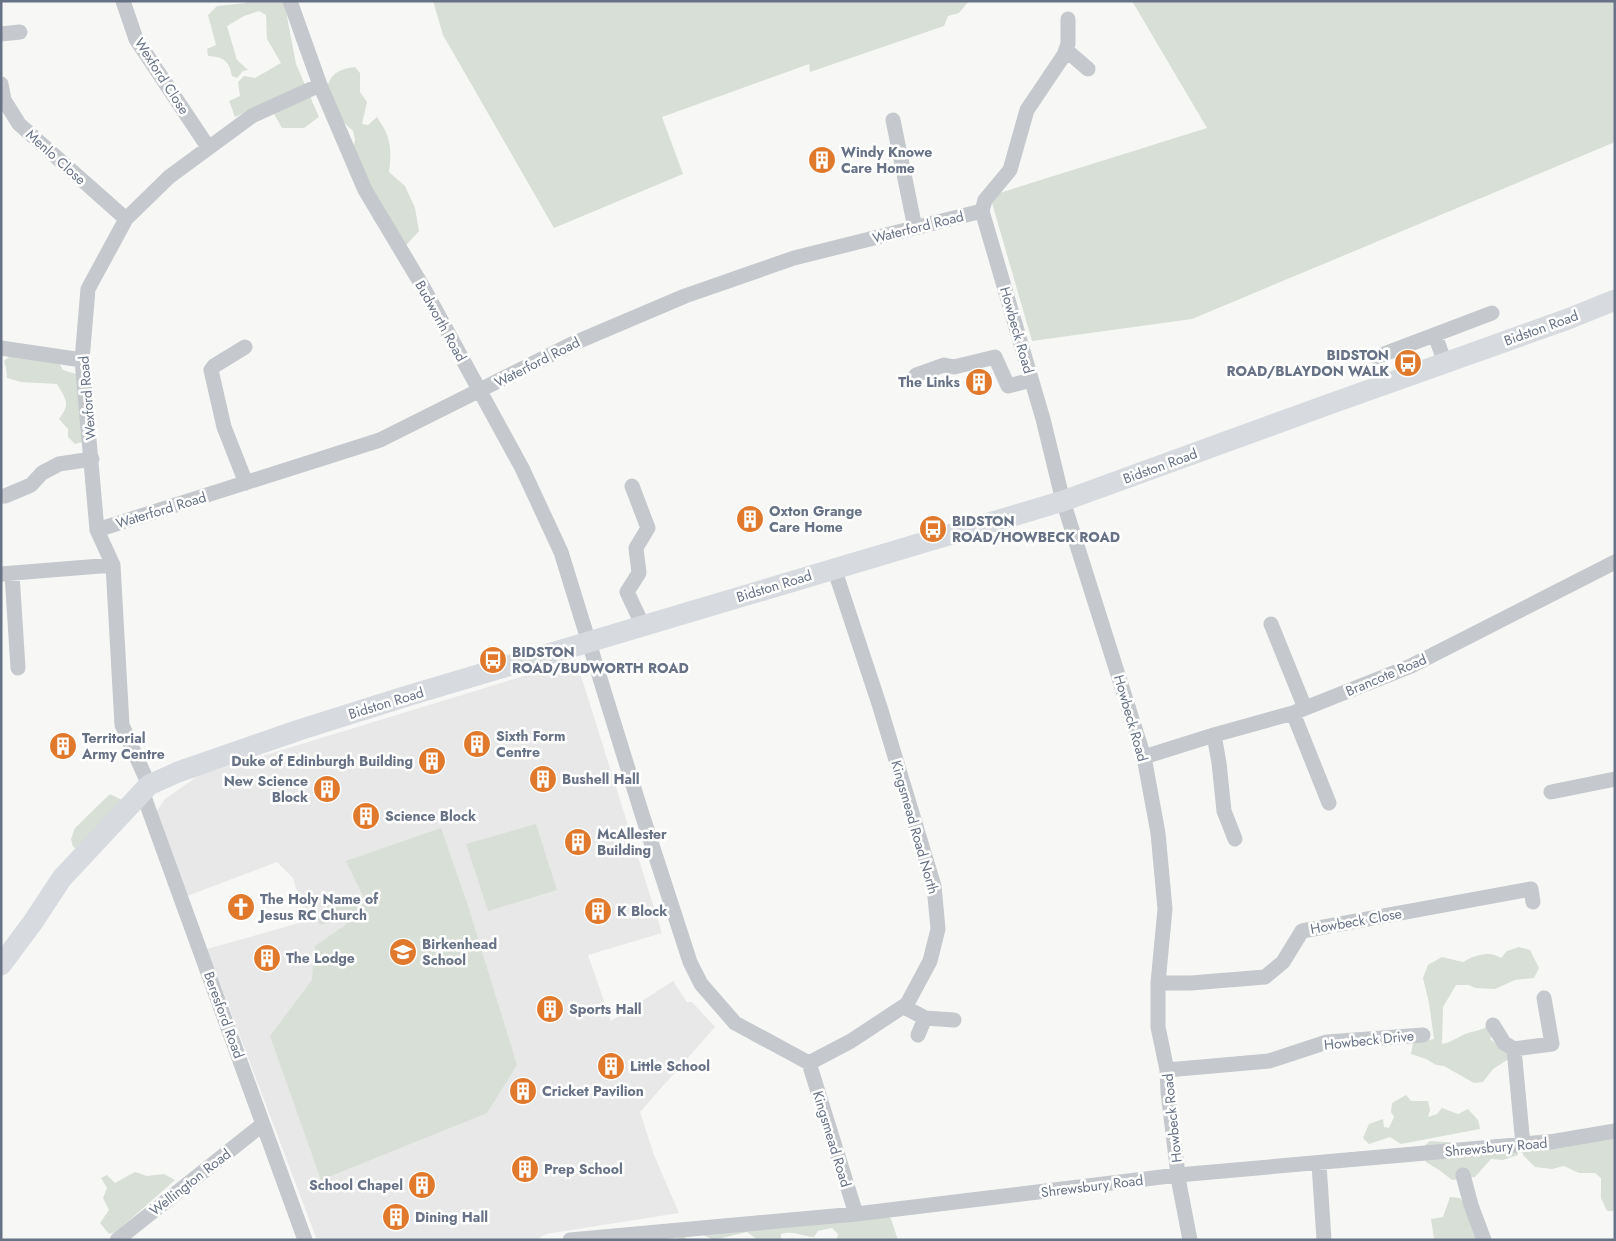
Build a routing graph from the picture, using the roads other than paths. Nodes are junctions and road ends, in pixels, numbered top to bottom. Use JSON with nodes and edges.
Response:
{"nodes":[{"id":1,"x":123,"y":1,"type":"edge"},
{"id":2,"x":295,"y":2,"type":"edge"},
{"id":3,"x":1068,"y":19,"type":"dead end"},
{"id":4,"x":20,"y":32,"type":"dead end"},
{"id":5,"x":1,"y":34,"type":"edge"},
{"id":6,"x":1066,"y":50,"type":"junction"},
{"id":7,"x":1088,"y":69,"type":"dead end"},
{"id":8,"x":1,"y":84,"type":"edge"},
{"id":9,"x":320,"y":86,"type":"junction"},
{"id":10,"x":893,"y":120,"type":"dead end"},
{"id":11,"x":208,"y":147,"type":"junction"},
{"id":12,"x":982,"y":211,"type":"junction"},
{"id":13,"x":126,"y":219,"type":"junction"},
{"id":14,"x":915,"y":228,"type":"junction"},
{"id":15,"x":1615,"y":300,"type":"edge"},
{"id":16,"x":1492,"y":313,"type":"dead end"},
{"id":17,"x":1435,"y":335,"type":"junction"},
{"id":18,"x":246,"y":347,"type":"dead end"},
{"id":19,"x":1,"y":348,"type":"edge"},
{"id":20,"x":1376,"y":357,"type":"dead end"},
{"id":21,"x":82,"y":360,"type":"junction"},
{"id":22,"x":1446,"y":363,"type":"junction"},
{"id":23,"x":916,"y":375,"type":"dead end"},
{"id":24,"x":1031,"y":380,"type":"junction"},
{"id":25,"x":480,"y":391,"type":"junction"},
{"id":26,"x":92,"y":459,"type":"junction"},
{"id":27,"x":246,"y":483,"type":"junction"},
{"id":28,"x":632,"y":486,"type":"dead end"},
{"id":29,"x":1,"y":496,"type":"edge"},
{"id":30,"x":1063,"y":501,"type":"junction"},
{"id":31,"x":98,"y":530,"type":"junction"},
{"id":32,"x":1615,"y":562,"type":"edge"},
{"id":33,"x":113,"y":565,"type":"junction"},
{"id":34,"x":834,"y":568,"type":"junction"},
{"id":35,"x":7,"y":574,"type":"edge"},
{"id":36,"x":1271,"y":624,"type":"dead end"},
{"id":37,"x":643,"y":626,"type":"junction"},
{"id":38,"x":589,"y":643,"type":"junction"},
{"id":39,"x":18,"y":668,"type":"dead end"},
{"id":40,"x":1299,"y":711,"type":"junction"},
{"id":41,"x":1214,"y":735,"type":"junction"},
{"id":42,"x":1144,"y":758,"type":"junction"},
{"id":43,"x":1615,"y":779,"type":"edge"},
{"id":44,"x":146,"y":788,"type":"junction"},
{"id":45,"x":1551,"y":792,"type":"dead end"},
{"id":46,"x":1329,"y":803,"type":"dead end"},
{"id":47,"x":1235,"y":839,"type":"dead end"},
{"id":48,"x":1533,"y":902,"type":"dead end"},
{"id":49,"x":1,"y":965,"type":"edge"},
{"id":50,"x":1158,"y":983,"type":"junction"},
{"id":51,"x":1544,"y":998,"type":"dead end"},
{"id":52,"x":904,"y":1007,"type":"junction"},
{"id":53,"x":925,"y":1018,"type":"junction"},
{"id":54,"x":954,"y":1020,"type":"dead end"},
{"id":55,"x":1493,"y":1025,"type":"dead end"},
{"id":56,"x":1423,"y":1034,"type":"dead end"},
{"id":57,"x":918,"y":1035,"type":"dead end"},
{"id":58,"x":1514,"y":1049,"type":"junction"},
{"id":59,"x":809,"y":1063,"type":"junction"},
{"id":60,"x":1167,"y":1070,"type":"junction"},
{"id":61,"x":263,"y":1124,"type":"junction"},
{"id":62,"x":1615,"y":1131,"type":"edge"},
{"id":63,"x":1523,"y":1145,"type":"junction"},
{"id":64,"x":1319,"y":1164,"type":"junction"},
{"id":65,"x":1178,"y":1175,"type":"junction"},
{"id":66,"x":1463,"y":1175,"type":"dead end"},
{"id":67,"x":856,"y":1214,"type":"junction"},
{"id":68,"x":117,"y":1240,"type":"edge"},
{"id":69,"x":305,"y":1240,"type":"edge"},
{"id":70,"x":570,"y":1240,"type":"edge"},
{"id":71,"x":1190,"y":1240,"type":"edge"},
{"id":72,"x":1324,"y":1240,"type":"edge"},
{"id":73,"x":1484,"y":1240,"type":"edge"}],
"edges":[{"from":1,"to":11,"type":"street","name":"Wexford Close"},
{"from":2,"to":9,"type":"street","name":"Budworth Road"},
{"from":3,"to":6,"type":"street"},
{"from":4,"to":5,"type":"street"},
{"from":6,"to":7,"type":"street"},
{"from":6,"to":12,"type":"street"},
{"from":8,"to":13,"type":"street","name":"Menlo Close"},
{"from":9,"to":11,"type":"street","name":"Wexford Road"},
{"from":9,"to":25,"type":"street","name":"Budworth Road"},
{"from":10,"to":14,"type":"street"},
{"from":11,"to":13,"type":"street","name":"Wexford Road"},
{"from":12,"to":14,"type":"street","name":"Waterford Road"},
{"from":12,"to":24,"type":"street","name":"Howbeck Road"},
{"from":13,"to":21,"type":"street","name":"Wexford Road"},
{"from":14,"to":25,"type":"street","name":"Waterford Road"},
{"from":15,"to":22,"type":"main road","name":"Bidston Road"},
{"from":16,"to":17,"type":"street"},
{"from":17,"to":20,"type":"street"},
{"from":17,"to":22,"type":"street"},
{"from":18,"to":27,"type":"street"},
{"from":19,"to":21,"type":"street"},
{"from":21,"to":26,"type":"street","name":"Wexford Road"},
{"from":22,"to":30,"type":"main road","name":"Bidston Road"},
{"from":23,"to":24,"type":"street"},
{"from":24,"to":30,"type":"street","name":"Howbeck Road"},
{"from":25,"to":27,"type":"street","name":"Waterford Road"},
{"from":25,"to":38,"type":"street","name":"Budworth Road"},
{"from":26,"to":29,"type":"street"},
{"from":26,"to":31,"type":"street","name":"Wexford Road"},
{"from":27,"to":31,"type":"street","name":"Waterford Road"},
{"from":28,"to":37,"type":"street"},
{"from":30,"to":34,"type":"main road","name":"Bidston Road"},
{"from":30,"to":42,"type":"street","name":"Howbeck Road"},
{"from":31,"to":33,"type":"street","name":"Wexford Road"},
{"from":32,"to":40,"type":"street","name":"Brancote Road"},
{"from":33,"to":35,"type":"street"},
{"from":33,"to":44,"type":"street","name":"Wexford Road"},
{"from":34,"to":37,"type":"main road","name":"Bidston Road"},
{"from":34,"to":52,"type":"street","name":"Kingsmead Road North"},
{"from":35,"to":39,"type":"street"},
{"from":36,"to":40,"type":"street"},
{"from":37,"to":38,"type":"main road","name":"Bidston Road"},
{"from":38,"to":44,"type":"main road","name":"Bidston Road"},
{"from":38,"to":59,"type":"street","name":"Budworth Road"},
{"from":40,"to":41,"type":"street","name":"Brancote Road"},
{"from":40,"to":46,"type":"street"},
{"from":41,"to":42,"type":"street","name":"Brancote Road"},
{"from":41,"to":47,"type":"street"},
{"from":42,"to":50,"type":"street","name":"Howbeck Road"},
{"from":43,"to":45,"type":"street"},
{"from":44,"to":49,"type":"main road","name":"Bidston Road"},
{"from":44,"to":61,"type":"street","name":"Beresford Road"},
{"from":48,"to":50,"type":"street","name":"Howbeck Close"},
{"from":50,"to":60,"type":"street","name":"Howbeck Road"},
{"from":51,"to":58,"type":"street"},
{"from":52,"to":53,"type":"street"},
{"from":52,"to":59,"type":"street","name":"Kingsmead Road North"},
{"from":53,"to":54,"type":"street"},
{"from":53,"to":57,"type":"street"},
{"from":55,"to":58,"type":"street"},
{"from":56,"to":60,"type":"street","name":"Howbeck Drive"},
{"from":58,"to":63,"type":"street"},
{"from":59,"to":67,"type":"street","name":"Kingsmead Road"},
{"from":60,"to":65,"type":"street","name":"Howbeck Road"},
{"from":61,"to":68,"type":"street","name":"Wellington Road"},
{"from":61,"to":69,"type":"street","name":"Beresford Road"},
{"from":62,"to":63,"type":"street","name":"Shrewsbury Road"},
{"from":63,"to":64,"type":"street","name":"Shrewsbury Road"},
{"from":64,"to":65,"type":"street","name":"Shrewsbury Road"},
{"from":64,"to":72,"type":"street"},
{"from":65,"to":67,"type":"street","name":"Shrewsbury Road"},
{"from":65,"to":71,"type":"street","name":"Howbeck Road"},
{"from":66,"to":73,"type":"street"},
{"from":67,"to":70,"type":"street","name":"Shrewsbury Road"}]}
